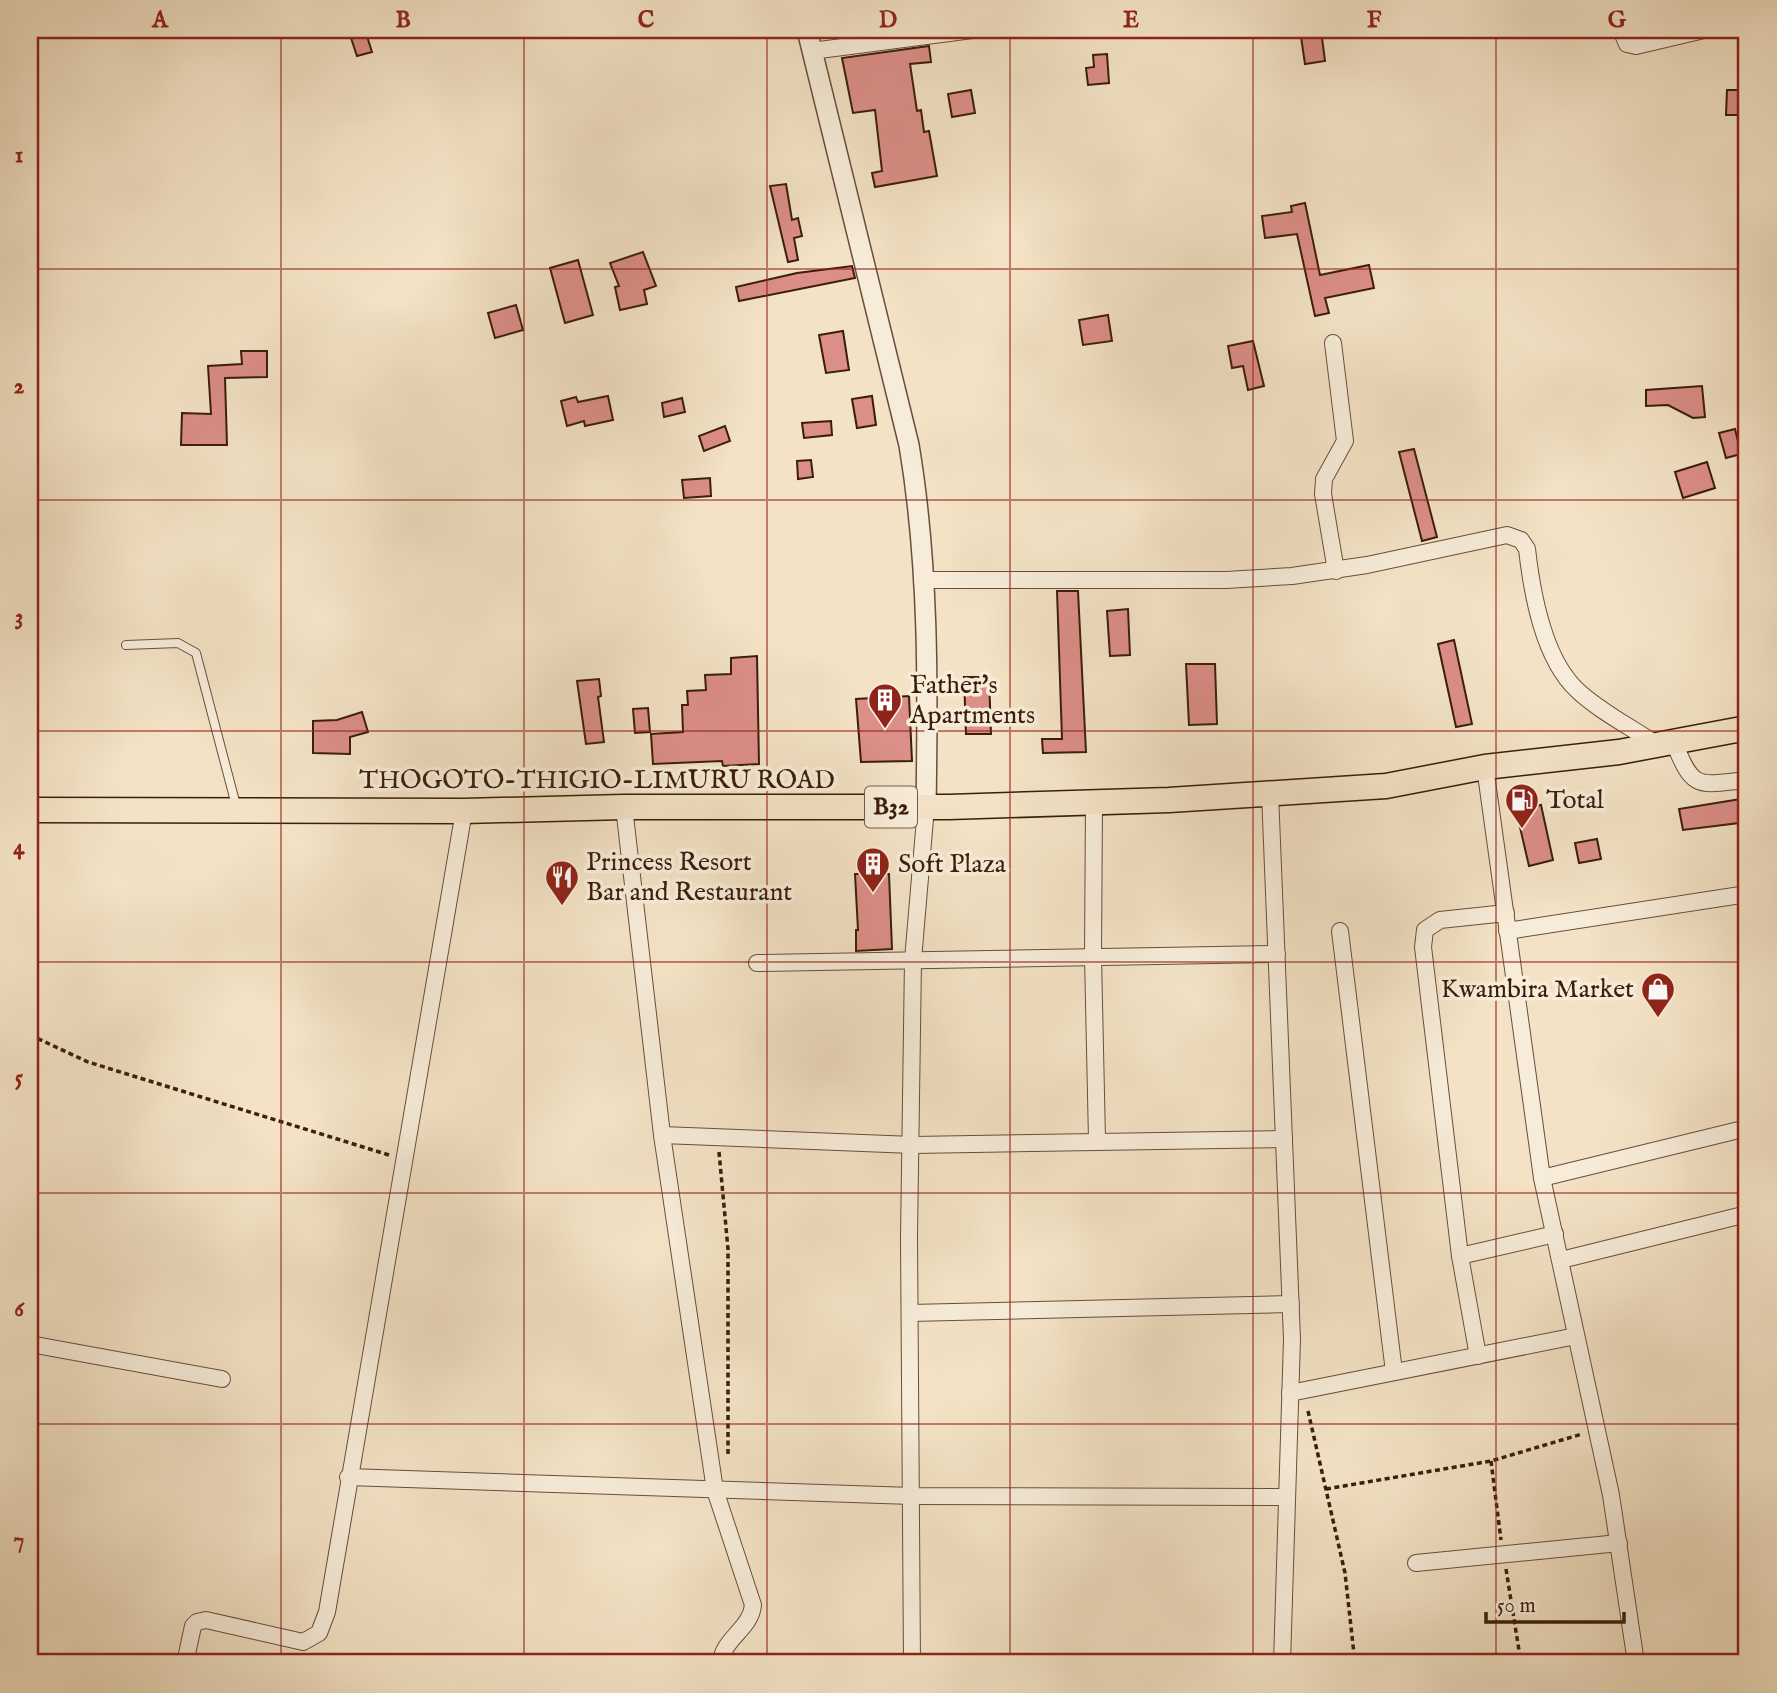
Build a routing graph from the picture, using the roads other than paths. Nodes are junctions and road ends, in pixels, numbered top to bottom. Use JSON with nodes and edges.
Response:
{"nodes":[{"id":1,"x":807,"y":30,"type":"edge"},
{"id":2,"x":972,"y":30,"type":"edge"},
{"id":3,"x":1621,"y":30,"type":"edge"},
{"id":4,"x":1704,"y":30,"type":"edge"},
{"id":5,"x":812,"y":51,"type":"junction"},
{"id":6,"x":1333,"y":343,"type":"dead end"},
{"id":7,"x":1336,"y":570,"type":"junction"},
{"id":8,"x":922,"y":580,"type":"junction"},
{"id":9,"x":126,"y":645,"type":"dead end"},
{"id":10,"x":1747,"y":728,"type":"edge"},
{"id":11,"x":1665,"y":744,"type":"junction"},
{"id":12,"x":1485,"y":767,"type":"junction"},
{"id":13,"x":1747,"y":780,"type":"edge"},
{"id":14,"x":1270,"y":793,"type":"junction"},
{"id":15,"x":1094,"y":801,"type":"junction"},
{"id":16,"x":624,"y":807,"type":"junction"},
{"id":17,"x":926,"y":807,"type":"junction"},
{"id":18,"x":30,"y":810,"type":"edge"},
{"id":19,"x":238,"y":811,"type":"junction"},
{"id":20,"x":464,"y":811,"type":"junction"},
{"id":21,"x":1747,"y":894,"type":"edge"},
{"id":22,"x":1506,"y":913,"type":"junction"},
{"id":23,"x":1340,"y":931,"type":"dead end"},
{"id":24,"x":1507,"y":931,"type":"junction"},
{"id":25,"x":1277,"y":954,"type":"junction"},
{"id":26,"x":1093,"y":957,"type":"junction"},
{"id":27,"x":913,"y":960,"type":"junction"},
{"id":28,"x":757,"y":963,"type":"dead end"},
{"id":29,"x":1747,"y":1128,"type":"edge"},
{"id":30,"x":662,"y":1135,"type":"junction"},
{"id":31,"x":1284,"y":1139,"type":"junction"},
{"id":32,"x":1097,"y":1140,"type":"junction"},
{"id":33,"x":913,"y":1145,"type":"junction"},
{"id":34,"x":1542,"y":1178,"type":"junction"},
{"id":35,"x":1747,"y":1214,"type":"edge"},
{"id":36,"x":1555,"y":1234,"type":"junction"},
{"id":37,"x":1460,"y":1256,"type":"junction"},
{"id":38,"x":1561,"y":1260,"type":"junction"},
{"id":39,"x":1291,"y":1304,"type":"junction"},
{"id":40,"x":910,"y":1313,"type":"junction"},
{"id":41,"x":1576,"y":1336,"type":"junction"},
{"id":42,"x":30,"y":1344,"type":"edge"},
{"id":43,"x":1478,"y":1356,"type":"junction"},
{"id":44,"x":1394,"y":1372,"type":"junction"},
{"id":45,"x":222,"y":1379,"type":"dead end"},
{"id":46,"x":1297,"y":1392,"type":"junction"},
{"id":47,"x":348,"y":1477,"type":"junction"},
{"id":48,"x":721,"y":1490,"type":"junction"},
{"id":49,"x":912,"y":1496,"type":"junction"},
{"id":50,"x":1287,"y":1497,"type":"junction"},
{"id":51,"x":1619,"y":1543,"type":"junction"},
{"id":52,"x":1416,"y":1563,"type":"dead end"},
{"id":53,"x":186,"y":1663,"type":"edge"},
{"id":54,"x":721,"y":1663,"type":"edge"},
{"id":55,"x":912,"y":1663,"type":"edge"},
{"id":56,"x":1282,"y":1663,"type":"edge"},
{"id":57,"x":1636,"y":1663,"type":"edge"}],
"edges":[{"from":1,"to":5,"type":"street"},
{"from":2,"to":5,"type":"street"},
{"from":3,"to":4,"type":"street"},
{"from":5,"to":8,"type":"street"},
{"from":6,"to":7,"type":"street"},
{"from":7,"to":8,"type":"street"},
{"from":7,"to":11,"type":"street"},
{"from":8,"to":17,"type":"street"},
{"from":9,"to":19,"type":"lane"},
{"from":10,"to":11,"type":"highway","name":"THOGOTO-THIGIO-LIMURU ROAD","number":"B32"},
{"from":11,"to":12,"type":"highway","name":"THOGOTO-THIGIO-LIMURU ROAD","number":"B32"},
{"from":11,"to":13,"type":"street"},
{"from":12,"to":14,"type":"highway","name":"THOGOTO-THIGIO-LIMURU ROAD","number":"B32"},
{"from":12,"to":22,"type":"street"},
{"from":14,"to":15,"type":"highway","name":"THOGOTO-THIGIO-LIMURU ROAD","number":"B32"},
{"from":14,"to":25,"type":"street"},
{"from":15,"to":17,"type":"highway","name":"THOGOTO-THIGIO-LIMURU ROAD","number":"B32"},
{"from":15,"to":26,"type":"street"},
{"from":16,"to":17,"type":"highway","name":"THOGOTO-THIGIO-LIMURU ROAD","number":"B32"},
{"from":16,"to":20,"type":"highway","name":"THOGOTO-THIGIO-LIMURU ROAD","number":"B32"},
{"from":16,"to":30,"type":"street"},
{"from":17,"to":27,"type":"street"},
{"from":18,"to":19,"type":"highway","name":"THOGOTO-THIGIO-LIMURU ROAD","number":"B32"},
{"from":19,"to":20,"type":"highway","name":"THOGOTO-THIGIO-LIMURU ROAD","number":"B32"},
{"from":20,"to":47,"type":"street"},
{"from":21,"to":24,"type":"street"},
{"from":22,"to":24,"type":"street"},
{"from":22,"to":37,"type":"street"},
{"from":23,"to":44,"type":"street"},
{"from":24,"to":34,"type":"street"},
{"from":25,"to":26,"type":"street"},
{"from":25,"to":31,"type":"street"},
{"from":26,"to":27,"type":"street"},
{"from":26,"to":32,"type":"street"},
{"from":27,"to":28,"type":"street"},
{"from":27,"to":33,"type":"street"},
{"from":29,"to":34,"type":"street"},
{"from":30,"to":33,"type":"street"},
{"from":30,"to":48,"type":"street"},
{"from":31,"to":32,"type":"street"},
{"from":31,"to":39,"type":"street"},
{"from":32,"to":33,"type":"street"},
{"from":33,"to":40,"type":"street"},
{"from":34,"to":36,"type":"street"},
{"from":35,"to":38,"type":"street"},
{"from":36,"to":37,"type":"street"},
{"from":36,"to":38,"type":"street"},
{"from":37,"to":43,"type":"street"},
{"from":38,"to":41,"type":"street"},
{"from":39,"to":40,"type":"street"},
{"from":39,"to":46,"type":"street"},
{"from":40,"to":49,"type":"street"},
{"from":41,"to":43,"type":"street"},
{"from":41,"to":51,"type":"street"},
{"from":42,"to":45,"type":"street"},
{"from":43,"to":44,"type":"street"},
{"from":44,"to":46,"type":"street"},
{"from":46,"to":50,"type":"street"},
{"from":47,"to":48,"type":"street"},
{"from":47,"to":53,"type":"street"},
{"from":48,"to":49,"type":"street"},
{"from":48,"to":54,"type":"street"},
{"from":49,"to":50,"type":"street"},
{"from":49,"to":55,"type":"street"},
{"from":50,"to":56,"type":"street"},
{"from":51,"to":52,"type":"street"},
{"from":51,"to":57,"type":"street"}]}
